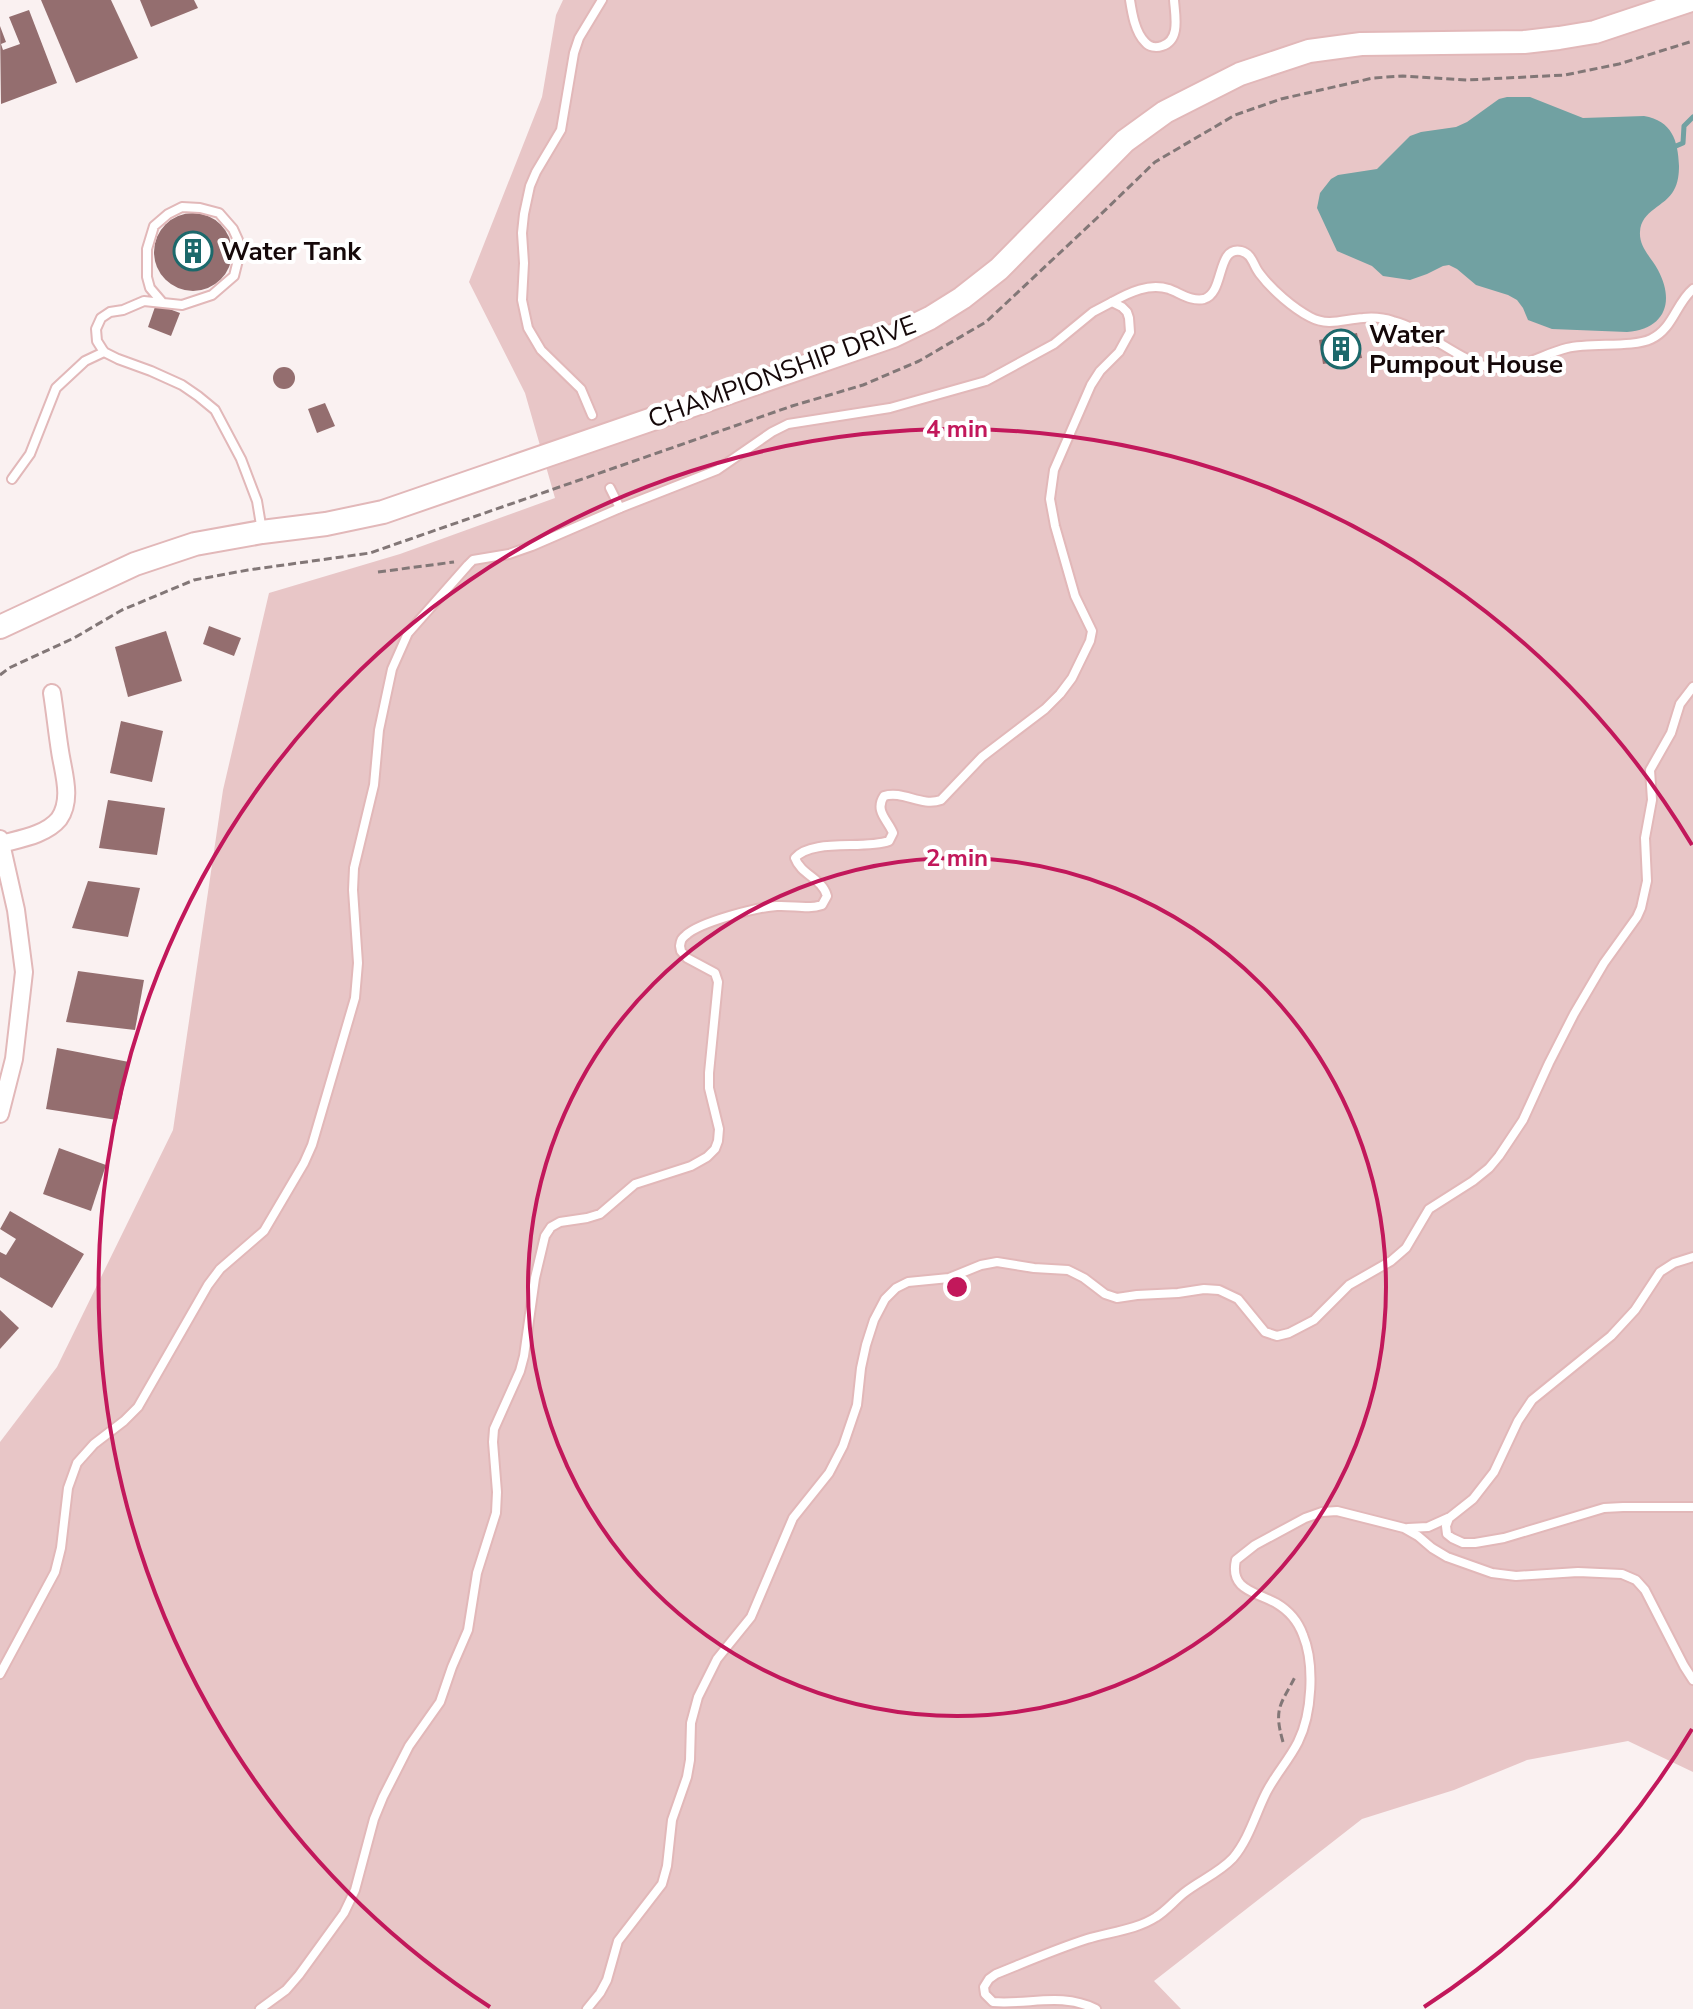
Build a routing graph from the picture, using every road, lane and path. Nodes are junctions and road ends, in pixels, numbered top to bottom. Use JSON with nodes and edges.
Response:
{"nodes":[{"id":1,"x":602,"y":0,"type":"edge"},
{"id":2,"x":1130,"y":0,"type":"edge"},
{"id":3,"x":1174,"y":0,"type":"edge"},
{"id":4,"x":1691,"y":0,"type":"edge"},
{"id":5,"x":1693,"y":289,"type":"edge"},
{"id":6,"x":162,"y":302,"type":"junction"},
{"id":7,"x":1112,"y":302,"type":"junction"},
{"id":8,"x":104,"y":352,"type":"junction"},
{"id":9,"x":592,"y":415,"type":"dead end"},
{"id":10,"x":12,"y":479,"type":"dead end"},
{"id":11,"x":610,"y":488,"type":"dead end"},
{"id":12,"x":620,"y":508,"type":"junction"},
{"id":13,"x":262,"y":532,"type":"junction"},
{"id":14,"x":477,"y":559,"type":"junction"},
{"id":15,"x":378,"y":572,"type":"dead end"},
{"id":16,"x":0,"y":627,"type":"edge"},
{"id":17,"x":1693,"y":687,"type":"edge"},
{"id":18,"x":52,"y":693,"type":"dead end"},
{"id":19,"x":0,"y":842,"type":"edge"},
{"id":20,"x":0,"y":1114,"type":"edge"},
{"id":21,"x":1693,"y":1257,"type":"edge"},
{"id":22,"x":1693,"y":1507,"type":"edge"},
{"id":23,"x":1449,"y":1518,"type":"junction"},
{"id":24,"x":1404,"y":1528,"type":"junction"},
{"id":25,"x":1308,"y":1655,"type":"junction"},
{"id":26,"x":0,"y":1674,"type":"edge"},
{"id":27,"x":1693,"y":1680,"type":"edge"},
{"id":28,"x":1290,"y":1756,"type":"junction"},
{"id":29,"x":260,"y":2009,"type":"edge"},
{"id":30,"x":587,"y":2009,"type":"edge"},
{"id":31,"x":1096,"y":2009,"type":"edge"}],
"edges":[{"from":1,"to":9,"type":"lane"},
{"from":2,"to":3,"type":"lane"},
{"from":4,"to":13,"type":"street","name":"CHAMPIONSHIP DRIVE"},
{"from":5,"to":7,"type":"lane"},
{"from":6,"to":6,"type":"lane"},
{"from":6,"to":8,"type":"lane"},
{"from":7,"to":12,"type":"lane"},
{"from":7,"to":29,"type":"lane"},
{"from":8,"to":10,"type":"lane"},
{"from":8,"to":13,"type":"lane"},
{"from":11,"to":12,"type":"lane"},
{"from":12,"to":14,"type":"lane"},
{"from":13,"to":16,"type":"street","name":"CHAMPIONSHIP DRIVE"},
{"from":14,"to":15,"type":"path"},
{"from":14,"to":26,"type":"lane"},
{"from":17,"to":30,"type":"lane"},
{"from":18,"to":19,"type":"street"},
{"from":19,"to":20,"type":"street"},
{"from":21,"to":23,"type":"lane"},
{"from":22,"to":23,"type":"lane"},
{"from":23,"to":24,"type":"lane"},
{"from":24,"to":25,"type":"lane"},
{"from":24,"to":27,"type":"lane"},
{"from":25,"to":28,"type":"lane"},
{"from":25,"to":28,"type":"path"},
{"from":28,"to":31,"type":"lane"}]}
